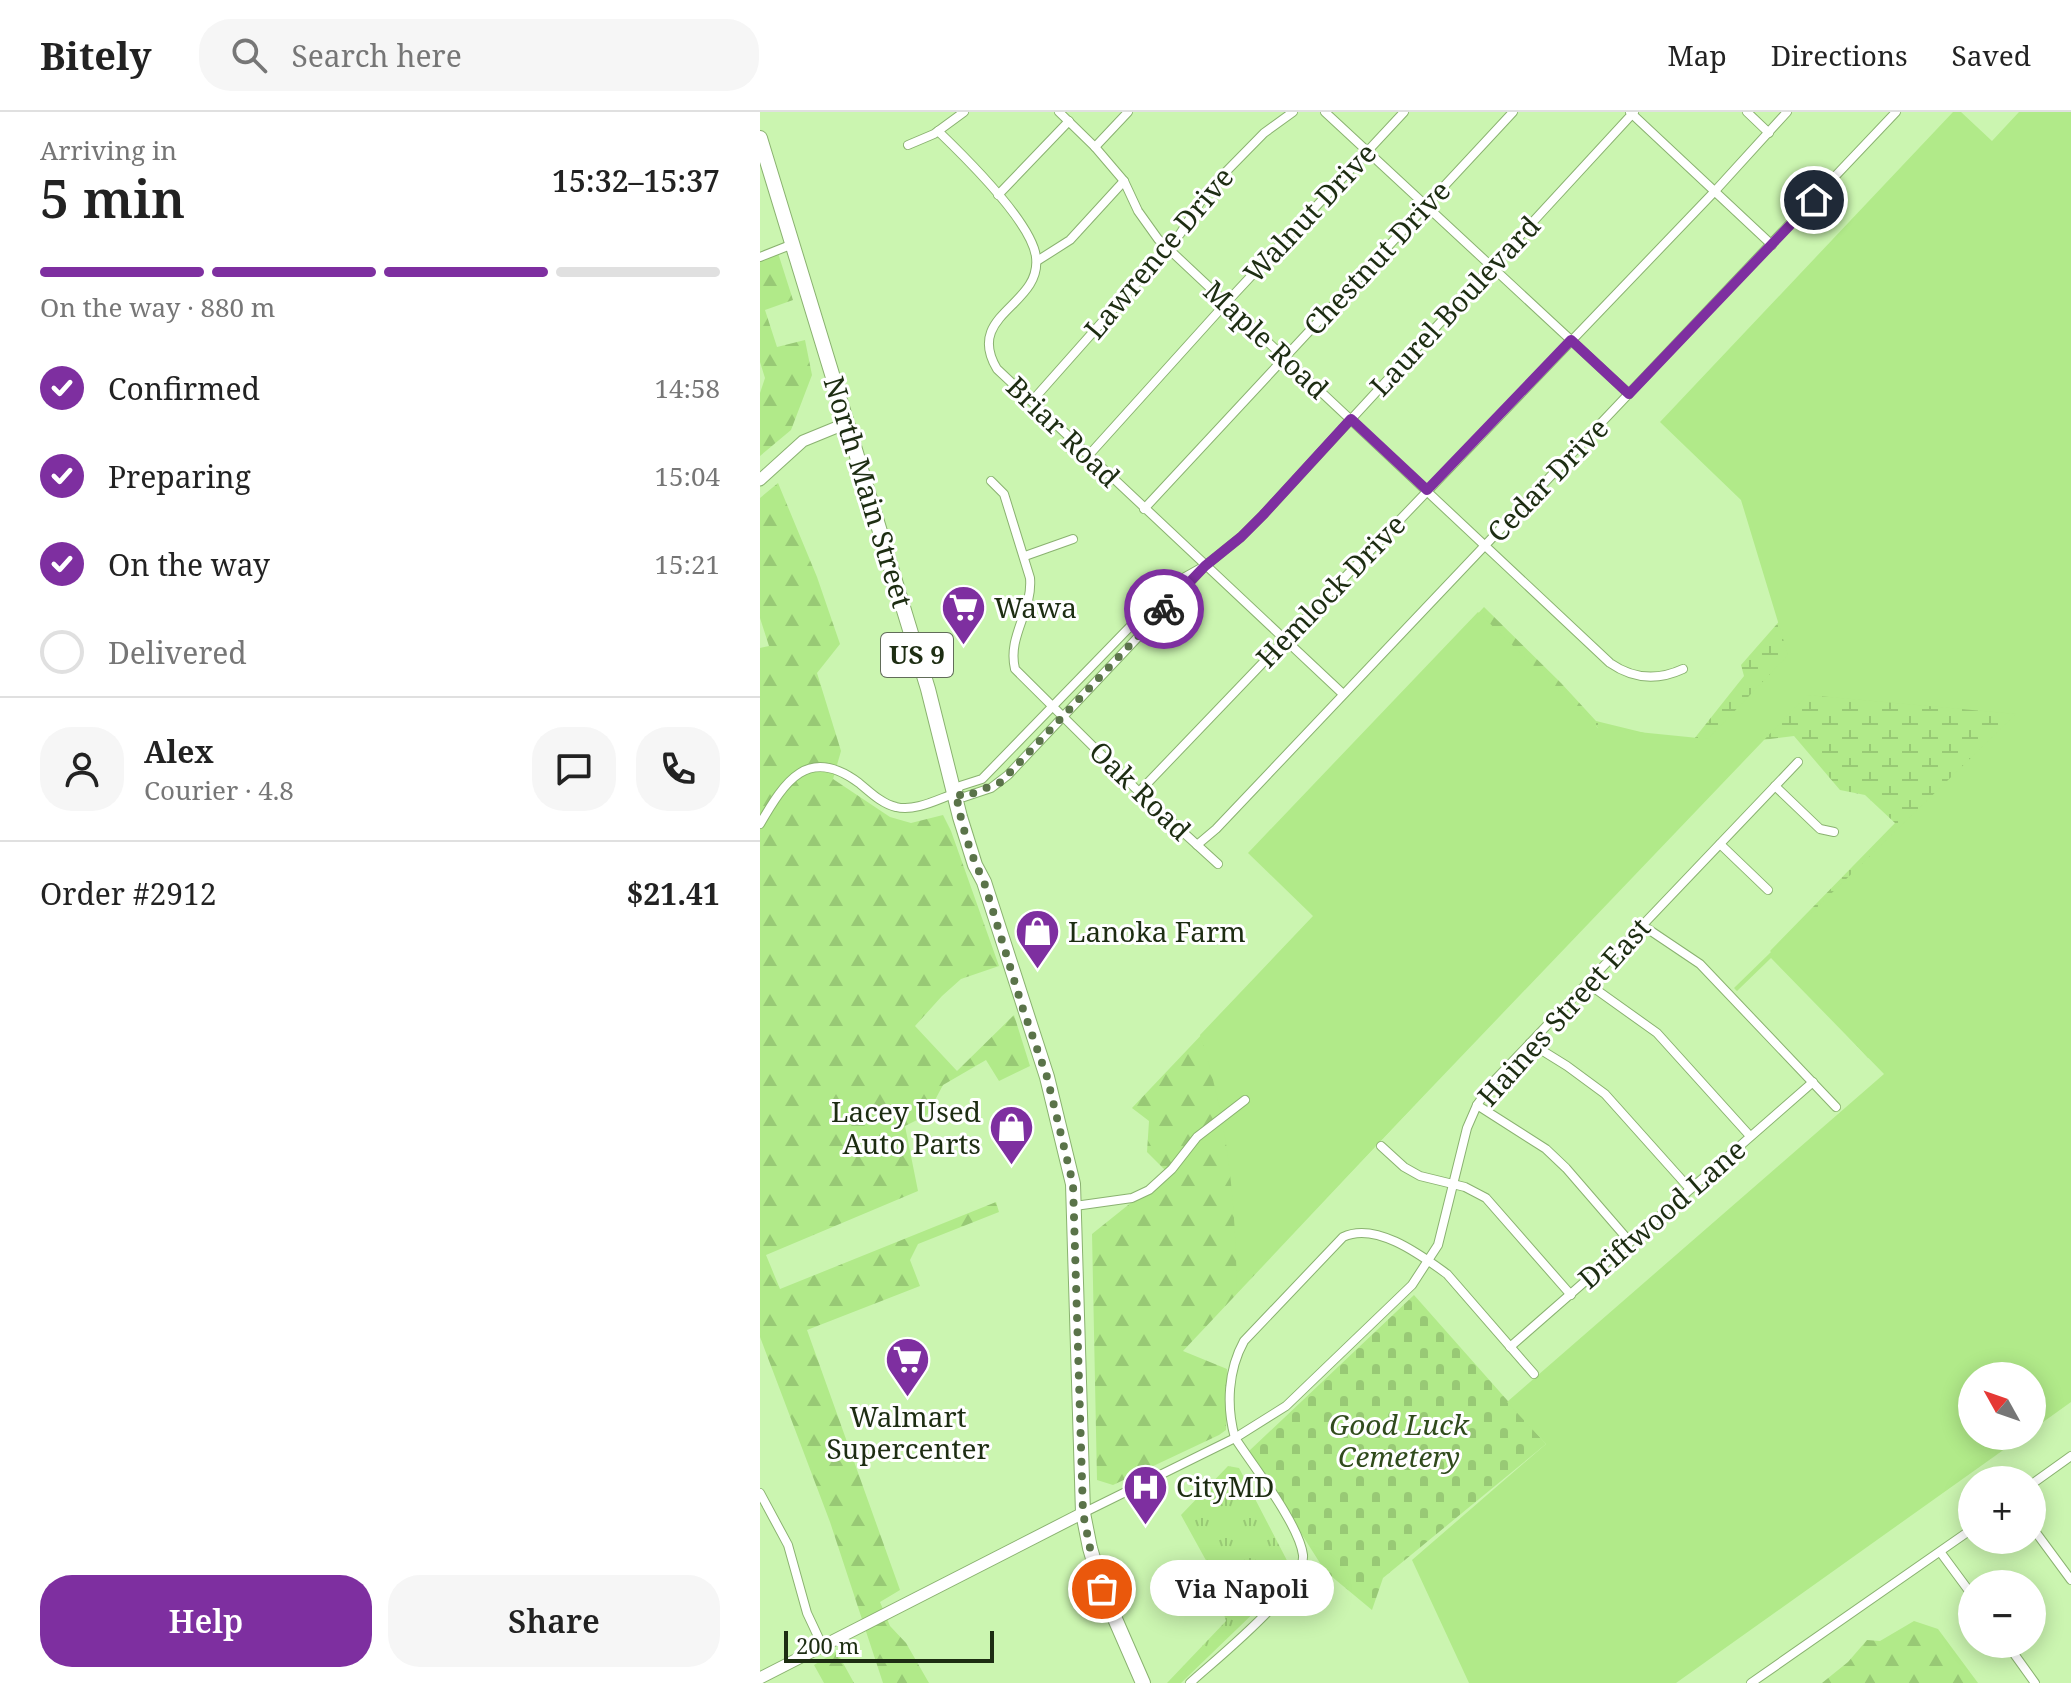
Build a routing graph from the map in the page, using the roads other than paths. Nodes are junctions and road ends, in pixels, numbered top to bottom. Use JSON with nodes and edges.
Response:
{"nodes":[{"id":1,"x":964,"y":112,"type":"edge"},
{"id":2,"x":1059,"y":112,"type":"edge"},
{"id":3,"x":1128,"y":112,"type":"edge"},
{"id":4,"x":1293,"y":112,"type":"edge"},
{"id":5,"x":1325,"y":112,"type":"edge"},
{"id":6,"x":1404,"y":112,"type":"edge"},
{"id":7,"x":1513,"y":112,"type":"edge"},
{"id":8,"x":1747,"y":112,"type":"edge"},
{"id":9,"x":1787,"y":112,"type":"edge"},
{"id":10,"x":1896,"y":112,"type":"edge"},
{"id":11,"x":1632,"y":113,"type":"edge"},
{"id":12,"x":1069,"y":121,"type":"junction"},
{"id":13,"x":938,"y":131,"type":"junction"},
{"id":14,"x":1769,"y":133,"type":"junction"},
{"id":15,"x":760,"y":138,"type":"edge"},
{"id":16,"x":908,"y":145,"type":"dead end"},
{"id":17,"x":1095,"y":147,"type":"junction"},
{"id":18,"x":1368,"y":151,"type":"junction"},
{"id":19,"x":1124,"y":181,"type":"junction"},
{"id":20,"x":1715,"y":191,"type":"junction"},
{"id":21,"x":998,"y":195,"type":"junction"},
{"id":22,"x":1426,"y":206,"type":"junction"},
{"id":23,"x":793,"y":244,"type":"junction"},
{"id":24,"x":1772,"y":245,"type":"junction"},
{"id":25,"x":1167,"y":249,"type":"junction"},
{"id":26,"x":760,"y":257,"type":"edge"},
{"id":27,"x":1037,"y":261,"type":"junction"},
{"id":28,"x":1492,"y":267,"type":"junction"},
{"id":29,"x":1226,"y":303,"type":"junction"},
{"id":30,"x":1571,"y":340,"type":"junction"},
{"id":31,"x":1285,"y":357,"type":"junction"},
{"id":32,"x":1629,"y":394,"type":"junction"},
{"id":33,"x":1032,"y":401,"type":"junction"},
{"id":34,"x":1351,"y":419,"type":"junction"},
{"id":35,"x":847,"y":423,"type":"junction"},
{"id":36,"x":1088,"y":456,"type":"junction"},
{"id":37,"x":760,"y":480,"type":"edge"},
{"id":38,"x":991,"y":481,"type":"dead end"},
{"id":39,"x":1427,"y":490,"type":"junction"},
{"id":40,"x":1144,"y":509,"type":"junction"},
{"id":41,"x":1073,"y":539,"type":"dead end"},
{"id":42,"x":1486,"y":545,"type":"junction"},
{"id":43,"x":1025,"y":556,"type":"junction"},
{"id":44,"x":1205,"y":566,"type":"junction"},
{"id":45,"x":1285,"y":641,"type":"junction"},
{"id":46,"x":1683,"y":669,"type":"dead end"},
{"id":47,"x":1343,"y":694,"type":"junction"},
{"id":48,"x":1053,"y":707,"type":"junction"},
{"id":49,"x":1062,"y":717,"type":"junction"},
{"id":50,"x":1020,"y":742,"type":"junction"},
{"id":51,"x":1029,"y":751,"type":"junction"},
{"id":52,"x":1798,"y":762,"type":"dead end"},
{"id":53,"x":1775,"y":786,"type":"junction"},
{"id":54,"x":1139,"y":792,"type":"junction"},
{"id":55,"x":956,"y":793,"type":"junction"},
{"id":56,"x":760,"y":824,"type":"edge"},
{"id":57,"x":1834,"y":832,"type":"dead end"},
{"id":58,"x":1720,"y":844,"type":"junction"},
{"id":59,"x":1197,"y":845,"type":"junction"},
{"id":60,"x":1218,"y":864,"type":"dead end"},
{"id":61,"x":1768,"y":890,"type":"dead end"},
{"id":62,"x":1642,"y":925,"type":"junction"},
{"id":63,"x":1587,"y":983,"type":"junction"},
{"id":64,"x":1530,"y":1043,"type":"junction"},
{"id":65,"x":1813,"y":1082,"type":"junction"},
{"id":66,"x":1245,"y":1100,"type":"dead end"},
{"id":67,"x":1477,"y":1105,"type":"junction"},
{"id":68,"x":1836,"y":1107,"type":"dead end"},
{"id":69,"x":1750,"y":1136,"type":"junction"},
{"id":70,"x":1381,"y":1146,"type":"dead end"},
{"id":71,"x":1453,"y":1184,"type":"junction"},
{"id":72,"x":1690,"y":1189,"type":"junction"},
{"id":73,"x":1075,"y":1206,"type":"junction"},
{"id":74,"x":1630,"y":1242,"type":"junction"},
{"id":75,"x":1430,"y":1261,"type":"junction"},
{"id":76,"x":1571,"y":1295,"type":"junction"},
{"id":77,"x":1510,"y":1347,"type":"junction"},
{"id":78,"x":1534,"y":1374,"type":"dead end"},
{"id":79,"x":1235,"y":1438,"type":"junction"},
{"id":80,"x":2071,"y":1456,"type":"edge"},
{"id":81,"x":2046,"y":1474,"type":"edge"},
{"id":82,"x":760,"y":1493,"type":"edge"},
{"id":83,"x":1083,"y":1513,"type":"junction"},
{"id":84,"x":1958,"y":1540,"type":"edge"},
{"id":85,"x":2046,"y":1545,"type":"edge"},
{"id":86,"x":1941,"y":1553,"type":"junction"},
{"id":87,"x":2070,"y":1575,"type":"edge"},
{"id":88,"x":1958,"y":1576,"type":"edge"},
{"id":89,"x":822,"y":1645,"type":"junction"},
{"id":90,"x":2017,"y":1658,"type":"edge"},
{"id":91,"x":760,"y":1678,"type":"edge"},
{"id":92,"x":1143,"y":1683,"type":"edge"},
{"id":93,"x":1190,"y":1683,"type":"edge"},
{"id":94,"x":1751,"y":1683,"type":"edge"},
{"id":95,"x":2035,"y":1683,"type":"edge"}],
"edges":[{"from":1,"to":13,"type":"street"},
{"from":2,"to":12,"type":"street","name":"Maple Road"},
{"from":3,"to":17,"type":"street"},
{"from":4,"to":25,"type":"street","name":"Lawrence Drive"},
{"from":5,"to":18,"type":"street"},
{"from":6,"to":18,"type":"street","name":"Walnut Drive"},
{"from":7,"to":22,"type":"street","name":"Chestnut Drive"},
{"from":8,"to":14,"type":"street"},
{"from":9,"to":14,"type":"street","name":"Hemlock Drive"},
{"from":10,"to":24,"type":"street","name":"Cedar Drive"},
{"from":11,"to":20,"type":"street"},
{"from":11,"to":28,"type":"street","name":"Laurel Boulevard"},
{"from":12,"to":17,"type":"street","name":"Maple Road"},
{"from":12,"to":21,"type":"street"},
{"from":13,"to":16,"type":"street"},
{"from":13,"to":21,"type":"street"},
{"from":14,"to":20,"type":"street","name":"Hemlock Drive"},
{"from":15,"to":23,"type":"highway","name":"North Main Street","number":"US 9"},
{"from":17,"to":19,"type":"street","name":"Maple Road"},
{"from":18,"to":22,"type":"street"},
{"from":18,"to":29,"type":"street","name":"Walnut Drive"},
{"from":19,"to":25,"type":"street","name":"Maple Road"},
{"from":19,"to":27,"type":"street"},
{"from":20,"to":24,"type":"street"},
{"from":20,"to":30,"type":"street","name":"Hemlock Drive"},
{"from":21,"to":27,"type":"street"},
{"from":22,"to":28,"type":"street"},
{"from":22,"to":31,"type":"street","name":"Chestnut Drive"},
{"from":23,"to":26,"type":"street"},
{"from":23,"to":35,"type":"highway","name":"North Main Street","number":"US 9"},
{"from":24,"to":32,"type":"street","name":"Cedar Drive"},
{"from":25,"to":29,"type":"street","name":"Maple Road"},
{"from":25,"to":33,"type":"street","name":"Lawrence Drive"},
{"from":27,"to":33,"type":"street","name":"Briar Road"},
{"from":28,"to":30,"type":"street"},
{"from":28,"to":34,"type":"street","name":"Laurel Boulevard"},
{"from":29,"to":31,"type":"street","name":"Maple Road"},
{"from":29,"to":36,"type":"street","name":"Walnut Drive"},
{"from":30,"to":32,"type":"street"},
{"from":30,"to":39,"type":"street","name":"Hemlock Drive"},
{"from":31,"to":34,"type":"street","name":"Maple Road"},
{"from":31,"to":40,"type":"street","name":"Chestnut Drive"},
{"from":32,"to":42,"type":"street","name":"Cedar Drive"},
{"from":33,"to":36,"type":"street","name":"Briar Road"},
{"from":34,"to":39,"type":"street","name":"Maple Road"},
{"from":34,"to":44,"type":"street","name":"Laurel Boulevard"},
{"from":35,"to":37,"type":"street"},
{"from":35,"to":55,"type":"highway","name":"North Main Street","number":"US 9"},
{"from":36,"to":40,"type":"street","name":"Briar Road"},
{"from":38,"to":43,"type":"street"},
{"from":39,"to":42,"type":"street","name":"Maple Road"},
{"from":39,"to":45,"type":"street","name":"Hemlock Drive"},
{"from":40,"to":44,"type":"street","name":"Briar Road"},
{"from":41,"to":43,"type":"street"},
{"from":42,"to":46,"type":"street","name":"Maple Road"},
{"from":42,"to":47,"type":"street","name":"Cedar Drive"},
{"from":43,"to":48,"type":"street","name":"Oak Road"},
{"from":44,"to":45,"type":"street","name":"Briar Road"},
{"from":44,"to":48,"type":"street","name":"Laurel Boulevard"},
{"from":44,"to":49,"type":"street","name":"Laurel Boulevard"},
{"from":45,"to":47,"type":"street","name":"Briar Road"},
{"from":45,"to":54,"type":"street","name":"Hemlock Drive"},
{"from":47,"to":59,"type":"street","name":"Cedar Drive"},
{"from":48,"to":49,"type":"street","name":"Oak Road"},
{"from":48,"to":50,"type":"street","name":"Laurel Boulevard"},
{"from":49,"to":51,"type":"street","name":"Laurel Boulevard"},
{"from":49,"to":54,"type":"street","name":"Oak Road"},
{"from":50,"to":51,"type":"street"},
{"from":50,"to":55,"type":"street","name":"Laurel Boulevard"},
{"from":51,"to":55,"type":"street","name":"Laurel Boulevard"},
{"from":52,"to":53,"type":"street","name":"Haines Street East"},
{"from":53,"to":57,"type":"street"},
{"from":53,"to":58,"type":"street","name":"Haines Street East"},
{"from":54,"to":59,"type":"street","name":"Oak Road"},
{"from":55,"to":56,"type":"street","name":"Laurel Boulevard"},
{"from":55,"to":73,"type":"highway","name":"North Main Street","number":"US 9"},
{"from":58,"to":61,"type":"street"},
{"from":58,"to":62,"type":"street","name":"Haines Street East"},
{"from":59,"to":60,"type":"street","name":"Oak Road"},
{"from":62,"to":63,"type":"street","name":"Haines Street East"},
{"from":62,"to":65,"type":"street"},
{"from":63,"to":64,"type":"street","name":"Haines Street East"},
{"from":63,"to":69,"type":"street"},
{"from":64,"to":67,"type":"street","name":"Haines Street East"},
{"from":64,"to":72,"type":"street"},
{"from":65,"to":68,"type":"street"},
{"from":65,"to":69,"type":"street","name":"Driftwood Lane"},
{"from":66,"to":73,"type":"street"},
{"from":67,"to":71,"type":"street","name":"Haines Street East"},
{"from":67,"to":74,"type":"street"},
{"from":69,"to":72,"type":"street","name":"Driftwood Lane"},
{"from":70,"to":71,"type":"street"},
{"from":71,"to":75,"type":"street","name":"Haines Street East"},
{"from":71,"to":76,"type":"street"},
{"from":72,"to":74,"type":"street","name":"Driftwood Lane"},
{"from":73,"to":83,"type":"highway","name":"North Main Street","number":"US 9"},
{"from":74,"to":76,"type":"street","name":"Driftwood Lane"},
{"from":75,"to":77,"type":"street"},
{"from":75,"to":79,"type":"street","name":"Haines Street East"},
{"from":75,"to":79,"type":"street"},
{"from":76,"to":77,"type":"street","name":"Driftwood Lane"},
{"from":77,"to":78,"type":"street"},
{"from":79,"to":83,"type":"street","name":"Haines Street East"},
{"from":79,"to":93,"type":"street"},
{"from":80,"to":81,"type":"street"},
{"from":82,"to":89,"type":"street"},
{"from":83,"to":89,"type":"street"},
{"from":83,"to":92,"type":"highway","name":"North Main Street","number":"US 9"},
{"from":84,"to":86,"type":"street"},
{"from":85,"to":87,"type":"street"},
{"from":86,"to":88,"type":"street"},
{"from":86,"to":94,"type":"street"},
{"from":89,"to":91,"type":"street"},
{"from":90,"to":95,"type":"street"}]}
